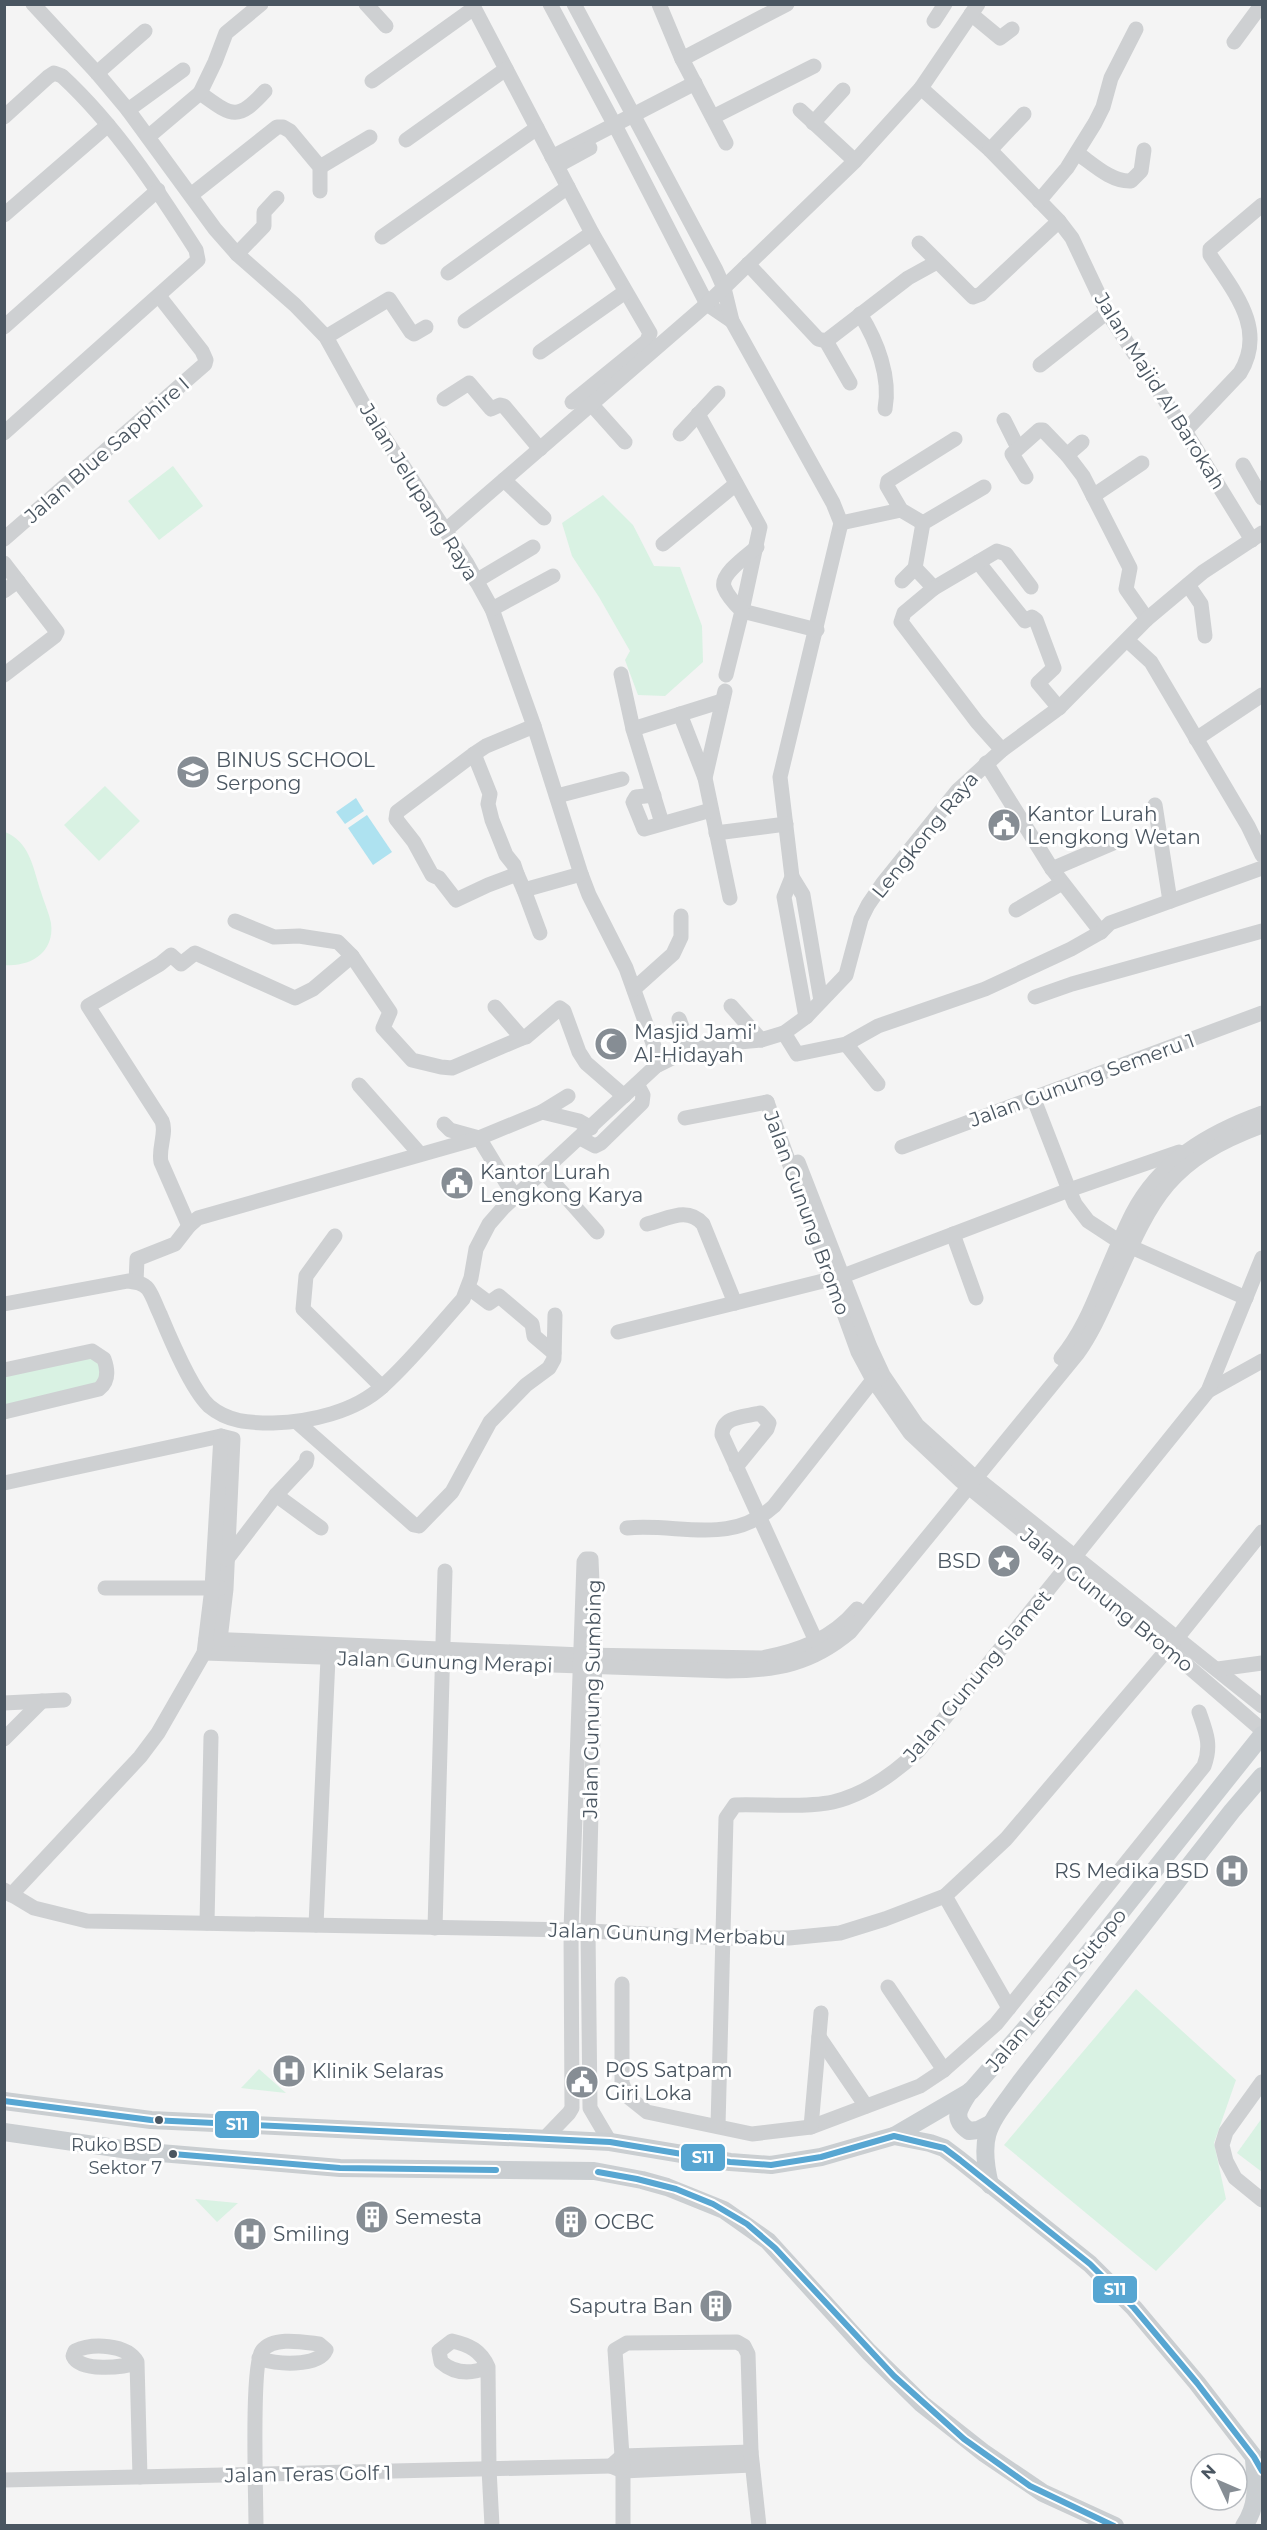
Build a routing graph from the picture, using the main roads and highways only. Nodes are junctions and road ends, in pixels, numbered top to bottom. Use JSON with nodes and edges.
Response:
{"nodes":[{"id":1,"x":1263,"y":1735,"type":"edge"},
{"id":2,"x":1263,"y":1776,"type":"edge"},
{"id":3,"x":971,"y":2091,"type":"junction"},
{"id":4,"x":4,"y":2101,"type":"edge"},
{"id":5,"x":990,"y":2124,"type":"junction"},
{"id":6,"x":4,"y":2132,"type":"edge"},
{"id":7,"x":894,"y":2136,"type":"junction"},
{"id":8,"x":990,"y":2185,"type":"junction"},
{"id":9,"x":1258,"y":2464,"type":"edge"},
{"id":10,"x":1115,"y":2526,"type":"edge"},
{"id":11,"x":1244,"y":2526,"type":"edge"}],
"edges":[{"from":1,"to":3,"type":"main road","name":"Jalan Letnan Sutopo"},
{"from":2,"to":5,"type":"main road","name":"Jalan Letnan Sutopo"},
{"from":3,"to":5,"type":"main road"},
{"from":3,"to":7,"type":"main road","name":"Jalan Letnan Sutopo"},
{"from":4,"to":7,"type":"main road"},
{"from":5,"to":8,"type":"main road","name":"Jalan Letnan Sutopo"},
{"from":6,"to":10,"type":"main road"},
{"from":7,"to":8,"type":"main road"},
{"from":8,"to":9,"type":"main road"},
{"from":9,"to":11,"type":"main road"}]}
